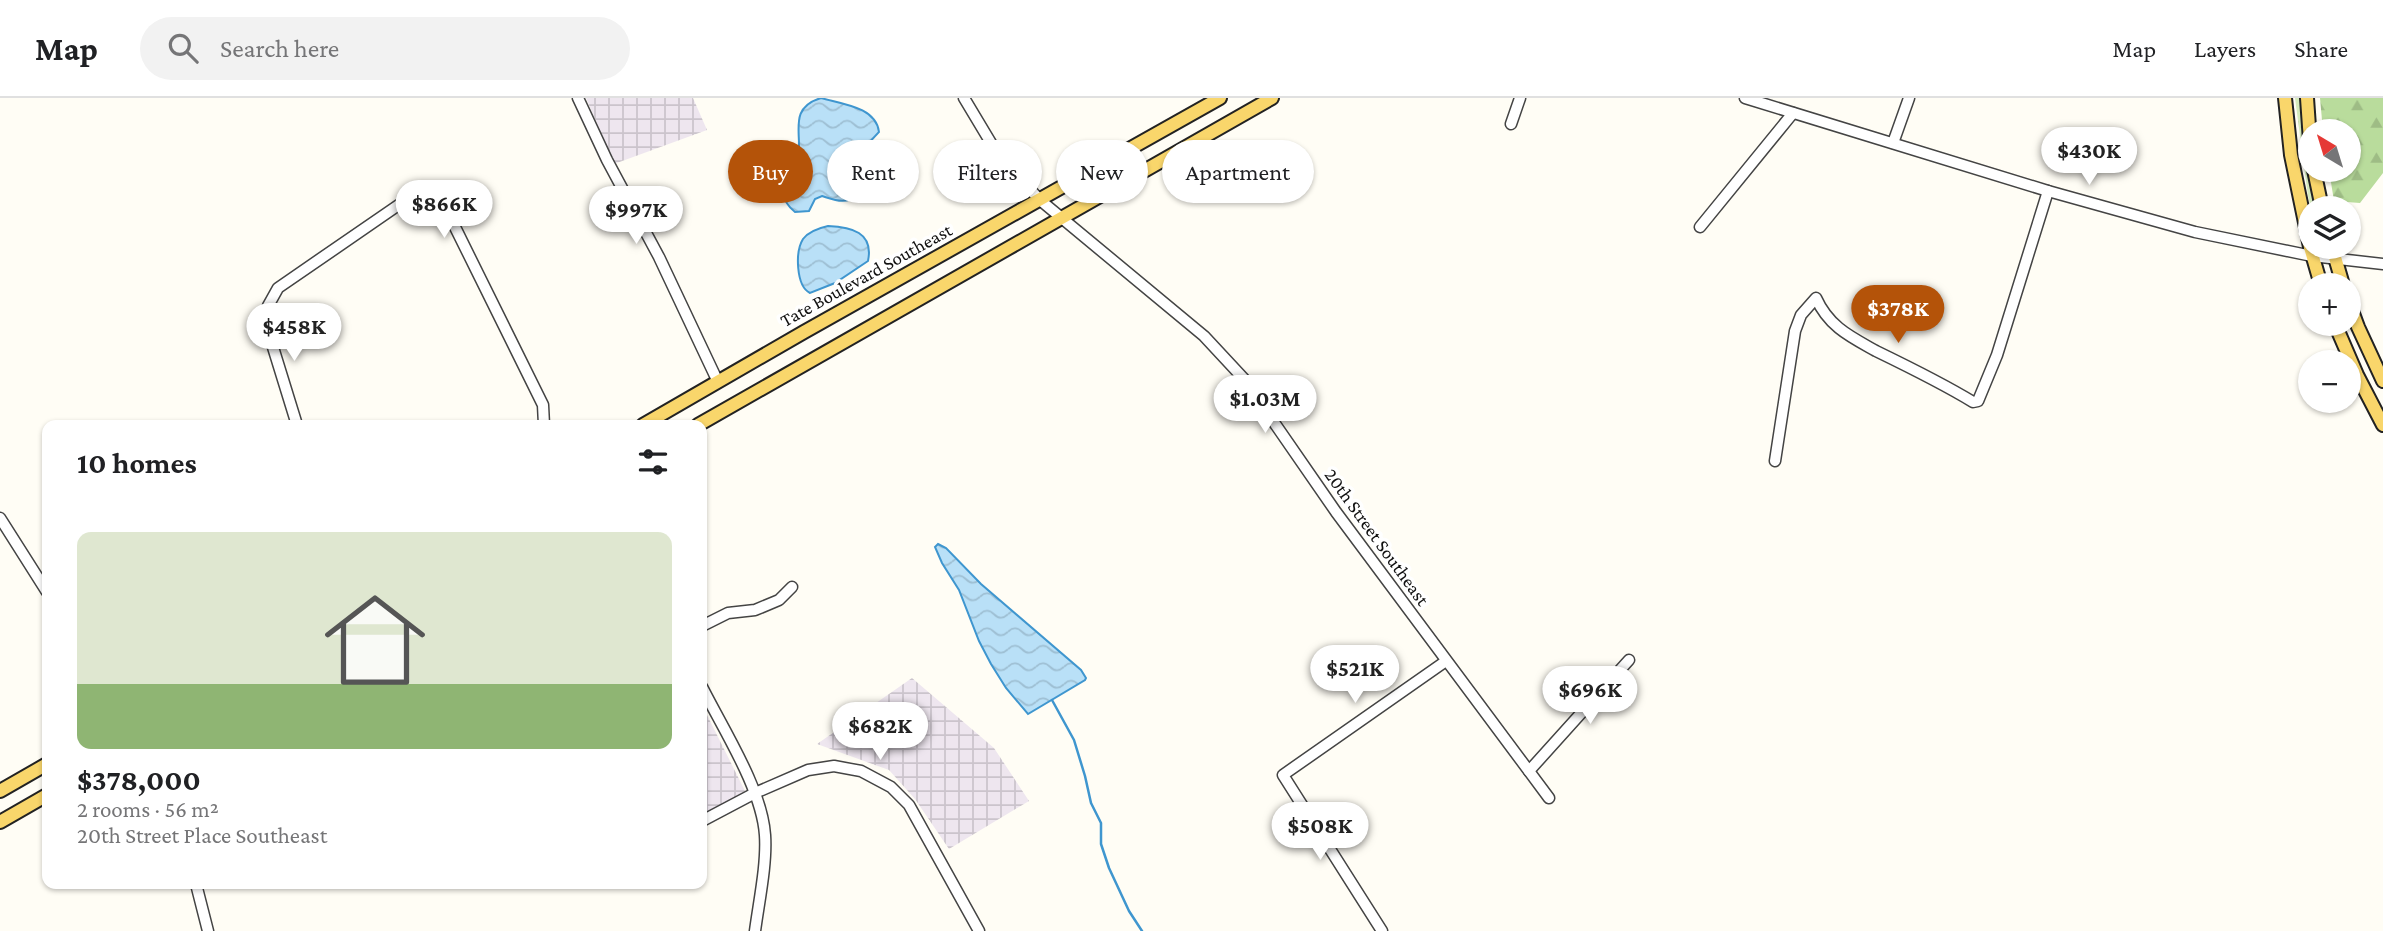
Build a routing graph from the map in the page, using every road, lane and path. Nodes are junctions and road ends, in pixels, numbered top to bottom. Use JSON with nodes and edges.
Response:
{"nodes":[{"id":1,"x":579,"y":98,"type":"edge"},
{"id":2,"x":964,"y":98,"type":"edge"},
{"id":3,"x":1220,"y":98,"type":"edge"},
{"id":4,"x":1272,"y":98,"type":"edge"},
{"id":5,"x":1520,"y":98,"type":"edge"},
{"id":6,"x":1745,"y":98,"type":"edge"},
{"id":7,"x":1909,"y":98,"type":"edge"},
{"id":8,"x":2286,"y":98,"type":"edge"},
{"id":9,"x":2306,"y":98,"type":"edge"},
{"id":10,"x":1793,"y":113,"type":"junction"},
{"id":11,"x":2308,"y":119,"type":"edge"},
{"id":12,"x":1511,"y":124,"type":"dead end"},
{"id":13,"x":989,"y":140,"type":"edge"},
{"id":14,"x":1893,"y":143,"type":"junction"},
{"id":15,"x":2048,"y":191,"type":"junction"},
{"id":16,"x":2300,"y":196,"type":"edge"},
{"id":17,"x":1042,"y":199,"type":"edge"},
{"id":18,"x":1042,"y":202,"type":"edge"},
{"id":19,"x":1035,"y":203,"type":"edge"},
{"id":20,"x":1063,"y":218,"type":"junction"},
{"id":21,"x":1700,"y":227,"type":"dead end"},
{"id":22,"x":2298,"y":248,"type":"edge"},
{"id":23,"x":2360,"y":259,"type":"edge"},
{"id":24,"x":2383,"y":264,"type":"edge"},
{"id":25,"x":2361,"y":330,"type":"edge"},
{"id":26,"x":2340,"y":336,"type":"edge"},
{"id":27,"x":2383,"y":381,"type":"edge"},
{"id":28,"x":718,"y":382,"type":"junction"},
{"id":29,"x":295,"y":420,"type":"edge"},
{"id":30,"x":544,"y":420,"type":"edge"},
{"id":31,"x":652,"y":420,"type":"edge"},
{"id":32,"x":707,"y":420,"type":"edge"},
{"id":33,"x":2383,"y":425,"type":"edge"},
{"id":34,"x":1775,"y":461,"type":"dead end"},
{"id":35,"x":0,"y":518,"type":"edge"},
{"id":36,"x":42,"y":584,"type":"edge"},
{"id":37,"x":792,"y":587,"type":"dead end"},
{"id":38,"x":707,"y":624,"type":"edge"},
{"id":39,"x":1629,"y":660,"type":"dead end"},
{"id":40,"x":1446,"y":661,"type":"junction"},
{"id":41,"x":707,"y":697,"type":"edge"},
{"id":42,"x":42,"y":767,"type":"edge"},
{"id":43,"x":1529,"y":771,"type":"junction"},
{"id":44,"x":0,"y":791,"type":"edge"},
{"id":45,"x":755,"y":793,"type":"junction"},
{"id":46,"x":1549,"y":797,"type":"dead end"},
{"id":47,"x":42,"y":798,"type":"edge"},
{"id":48,"x":707,"y":818,"type":"edge"},
{"id":49,"x":0,"y":822,"type":"edge"},
{"id":50,"x":197,"y":889,"type":"edge"},
{"id":51,"x":208,"y":931,"type":"edge"},
{"id":52,"x":755,"y":931,"type":"edge"},
{"id":53,"x":979,"y":931,"type":"edge"},
{"id":54,"x":1382,"y":931,"type":"edge"}],
"edges":[{"from":1,"to":28,"type":"street"},
{"from":2,"to":13,"type":"street","name":"20th Street Southeast"},
{"from":3,"to":17,"type":"main road","name":"Tate Boulevard Southeast"},
{"from":4,"to":20,"type":"main road"},
{"from":5,"to":12,"type":"street"},
{"from":6,"to":10,"type":"street"},
{"from":7,"to":14,"type":"street"},
{"from":8,"to":16,"type":"main road"},
{"from":9,"to":11,"type":"main road"},
{"from":10,"to":14,"type":"street"},
{"from":10,"to":21,"type":"street"},
{"from":14,"to":15,"type":"street"},
{"from":15,"to":22,"type":"street"},
{"from":15,"to":34,"type":"street"},
{"from":18,"to":20,"type":"street","name":"20th Street Southeast"},
{"from":19,"to":28,"type":"main road","name":"Tate Boulevard Southeast"},
{"from":20,"to":32,"type":"main road"},
{"from":20,"to":40,"type":"street","name":"20th Street Southeast"},
{"from":23,"to":24,"type":"street"},
{"from":25,"to":27,"type":"main road"},
{"from":26,"to":33,"type":"main road"},
{"from":28,"to":31,"type":"main road","name":"Tate Boulevard Southeast"},
{"from":29,"to":30,"type":"street"},
{"from":35,"to":36,"type":"street"},
{"from":37,"to":38,"type":"street"},
{"from":39,"to":43,"type":"street"},
{"from":40,"to":43,"type":"street","name":"20th Street Southeast"},
{"from":40,"to":54,"type":"street"},
{"from":41,"to":45,"type":"street"},
{"from":42,"to":44,"type":"main road"},
{"from":43,"to":46,"type":"street","name":"20th Street Southeast"},
{"from":45,"to":48,"type":"street"},
{"from":45,"to":52,"type":"street"},
{"from":45,"to":53,"type":"street"},
{"from":47,"to":49,"type":"main road"},
{"from":50,"to":51,"type":"street"}]}
